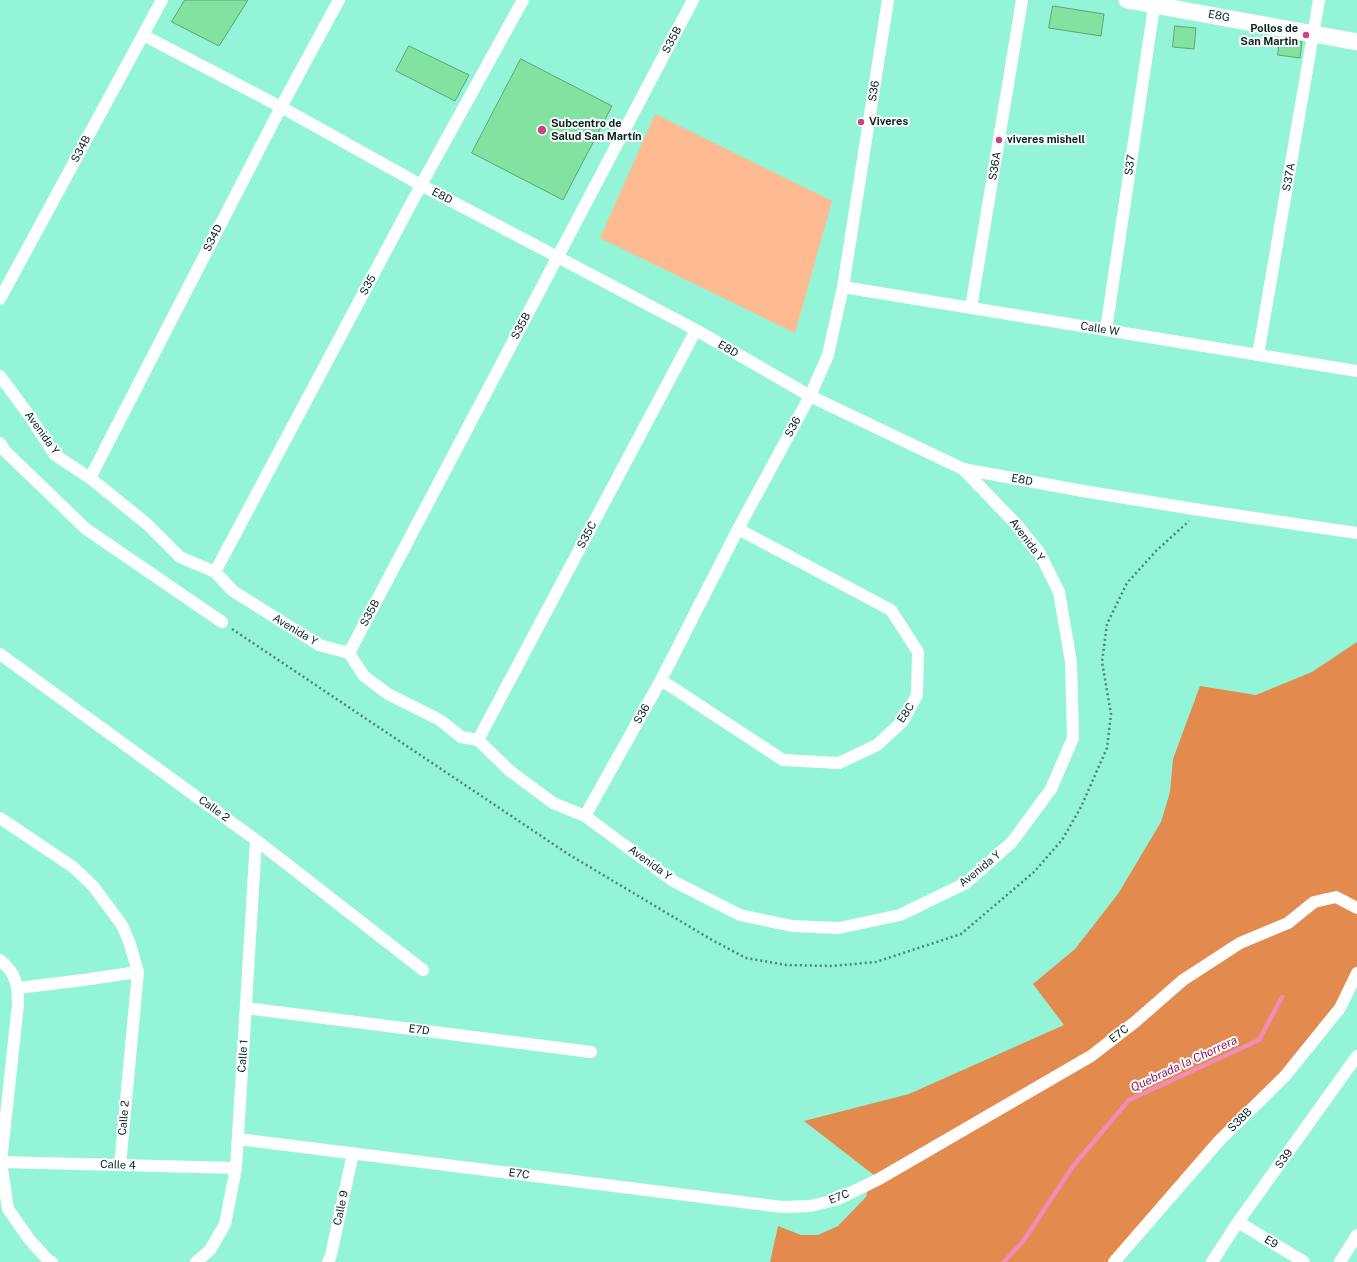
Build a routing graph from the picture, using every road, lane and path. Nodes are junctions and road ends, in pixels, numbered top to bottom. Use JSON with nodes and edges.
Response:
{"nodes":[{"id":1,"x":162,"y":0,"type":"edge"},
{"id":2,"x":339,"y":0,"type":"edge"},
{"id":3,"x":523,"y":0,"type":"edge"},
{"id":4,"x":694,"y":0,"type":"edge"},
{"id":5,"x":888,"y":0,"type":"edge"},
{"id":6,"x":1022,"y":0,"type":"edge"},
{"id":7,"x":1128,"y":0,"type":"edge"},
{"id":8,"x":1320,"y":0,"type":"edge"},
{"id":9,"x":1155,"y":2,"type":"edge"},
{"id":10,"x":143,"y":35,"type":"junction"},
{"id":11,"x":1314,"y":35,"type":"junction"},
{"id":12,"x":1357,"y":42,"type":"edge"},
{"id":13,"x":281,"y":107,"type":"junction"},
{"id":14,"x":421,"y":185,"type":"junction"},
{"id":15,"x":557,"y":256,"type":"junction"},
{"id":16,"x":843,"y":287,"type":"junction"},
{"id":17,"x":0,"y":299,"type":"edge"},
{"id":18,"x":971,"y":308,"type":"junction"},
{"id":19,"x":696,"y":330,"type":"junction"},
{"id":20,"x":1106,"y":330,"type":"junction"},
{"id":21,"x":1258,"y":355,"type":"junction"},
{"id":22,"x":1357,"y":371,"type":"edge"},
{"id":23,"x":0,"y":376,"type":"edge"},
{"id":24,"x":810,"y":396,"type":"junction"},
{"id":25,"x":0,"y":443,"type":"edge"},
{"id":26,"x":963,"y":469,"type":"junction"},
{"id":27,"x":90,"y":478,"type":"junction"},
{"id":28,"x":1200,"y":510,"type":"junction"},
{"id":29,"x":738,"y":529,"type":"junction"},
{"id":30,"x":1357,"y":533,"type":"edge"},
{"id":31,"x":215,"y":572,"type":"junction"},
{"id":32,"x":222,"y":622,"type":"joint"},
{"id":33,"x":349,"y":653,"type":"junction"},
{"id":34,"x":0,"y":654,"type":"edge"},
{"id":35,"x":661,"y":680,"type":"junction"},
{"id":36,"x":478,"y":740,"type":"junction"},
{"id":37,"x":585,"y":816,"type":"junction"},
{"id":38,"x":0,"y":818,"type":"edge"},
{"id":39,"x":256,"y":840,"type":"junction"},
{"id":40,"x":1357,"y":908,"type":"edge"},
{"id":41,"x":0,"y":960,"type":"edge"},
{"id":42,"x":423,"y":970,"type":"dead end"},
{"id":43,"x":138,"y":972,"type":"junction"},
{"id":44,"x":1357,"y":973,"type":"edge"},
{"id":45,"x":18,"y":988,"type":"junction"},
{"id":46,"x":246,"y":1008,"type":"junction"},
{"id":47,"x":591,"y":1052,"type":"dead end"},
{"id":48,"x":1357,"y":1056,"type":"edge"},
{"id":49,"x":238,"y":1139,"type":"junction"},
{"id":50,"x":353,"y":1153,"type":"junction"},
{"id":51,"x":1,"y":1162,"type":"junction"},
{"id":52,"x":120,"y":1165,"type":"junction"},
{"id":53,"x":236,"y":1168,"type":"junction"},
{"id":54,"x":1238,"y":1222,"type":"junction"},
{"id":55,"x":1357,"y":1236,"type":"edge"},
{"id":56,"x":52,"y":1262,"type":"edge"},
{"id":57,"x":196,"y":1262,"type":"edge"},
{"id":58,"x":328,"y":1262,"type":"edge"},
{"id":59,"x":1114,"y":1262,"type":"edge"},
{"id":60,"x":1212,"y":1262,"type":"edge"},
{"id":61,"x":1304,"y":1262,"type":"edge"},
{"id":62,"x":1340,"y":1262,"type":"edge"}],
"edges":[{"from":1,"to":10,"type":"street","name":"S34B"},
{"from":2,"to":13,"type":"street","name":"S34D"},
{"from":3,"to":14,"type":"street","name":"S35"},
{"from":4,"to":15,"type":"street","name":"S35B"},
{"from":5,"to":16,"type":"street","name":"S36"},
{"from":6,"to":18,"type":"street","name":"S36A"},
{"from":7,"to":9,"type":"street","name":"E8G"},
{"from":8,"to":11,"type":"street","name":"S37A"},
{"from":9,"to":11,"type":"street","name":"E8G"},
{"from":9,"to":20,"type":"street","name":"S37"},
{"from":10,"to":13,"type":"street","name":"E8D"},
{"from":10,"to":17,"type":"street","name":"S34B"},
{"from":11,"to":12,"type":"street","name":"E8G"},
{"from":11,"to":21,"type":"street","name":"S37A"},
{"from":13,"to":14,"type":"street","name":"E8D"},
{"from":13,"to":27,"type":"street","name":"S34D"},
{"from":14,"to":15,"type":"street","name":"E8D"},
{"from":14,"to":31,"type":"street","name":"S35"},
{"from":15,"to":19,"type":"street","name":"E8D"},
{"from":15,"to":33,"type":"street","name":"S35B"},
{"from":16,"to":18,"type":"street","name":"Calle W"},
{"from":16,"to":24,"type":"street","name":"S36"},
{"from":18,"to":20,"type":"street","name":"Calle W"},
{"from":19,"to":24,"type":"street","name":"E8D"},
{"from":19,"to":36,"type":"street","name":"S35C"},
{"from":20,"to":21,"type":"street","name":"Calle W"},
{"from":21,"to":22,"type":"street","name":"Calle W"},
{"from":23,"to":27,"type":"street","name":"Avenida Y"},
{"from":24,"to":26,"type":"street","name":"E8D"},
{"from":24,"to":29,"type":"street","name":"S36"},
{"from":25,"to":32,"type":"street"},
{"from":26,"to":28,"type":"street","name":"E8D"},
{"from":26,"to":37,"type":"street","name":"Avenida Y"},
{"from":27,"to":31,"type":"street","name":"Avenida Y"},
{"from":28,"to":30,"type":"street","name":"E8D"},
{"from":28,"to":32,"type":"path"},
{"from":29,"to":35,"type":"street","name":"S36"},
{"from":29,"to":35,"type":"street","name":"E8C"},
{"from":31,"to":33,"type":"street","name":"Avenida Y"},
{"from":33,"to":36,"type":"street"},
{"from":34,"to":39,"type":"street","name":"Calle 2"},
{"from":35,"to":37,"type":"street","name":"S36"},
{"from":36,"to":37,"type":"street","name":"Avenida Y"},
{"from":38,"to":43,"type":"street","name":"Calle 2"},
{"from":39,"to":42,"type":"street","name":"Calle 2"},
{"from":39,"to":46,"type":"street","name":"Calle 1"},
{"from":40,"to":50,"type":"street","name":"E7C"},
{"from":41,"to":45,"type":"street"},
{"from":43,"to":45,"type":"street"},
{"from":43,"to":52,"type":"street","name":"Calle 2"},
{"from":44,"to":59,"type":"street","name":"S38B"},
{"from":45,"to":51,"type":"street"},
{"from":46,"to":47,"type":"street","name":"E7D"},
{"from":46,"to":49,"type":"street","name":"Calle 1"},
{"from":48,"to":54,"type":"street","name":"S39"},
{"from":49,"to":50,"type":"street","name":"E7C"},
{"from":49,"to":53,"type":"street","name":"Calle 1"},
{"from":50,"to":58,"type":"street","name":"Calle 9"},
{"from":51,"to":52,"type":"street","name":"Calle 4"},
{"from":51,"to":56,"type":"street"},
{"from":52,"to":53,"type":"street","name":"Calle 4"},
{"from":53,"to":57,"type":"street","name":"Calle 1"},
{"from":54,"to":60,"type":"street","name":"S39"},
{"from":54,"to":61,"type":"street","name":"E9"},
{"from":55,"to":62,"type":"street"}]}
